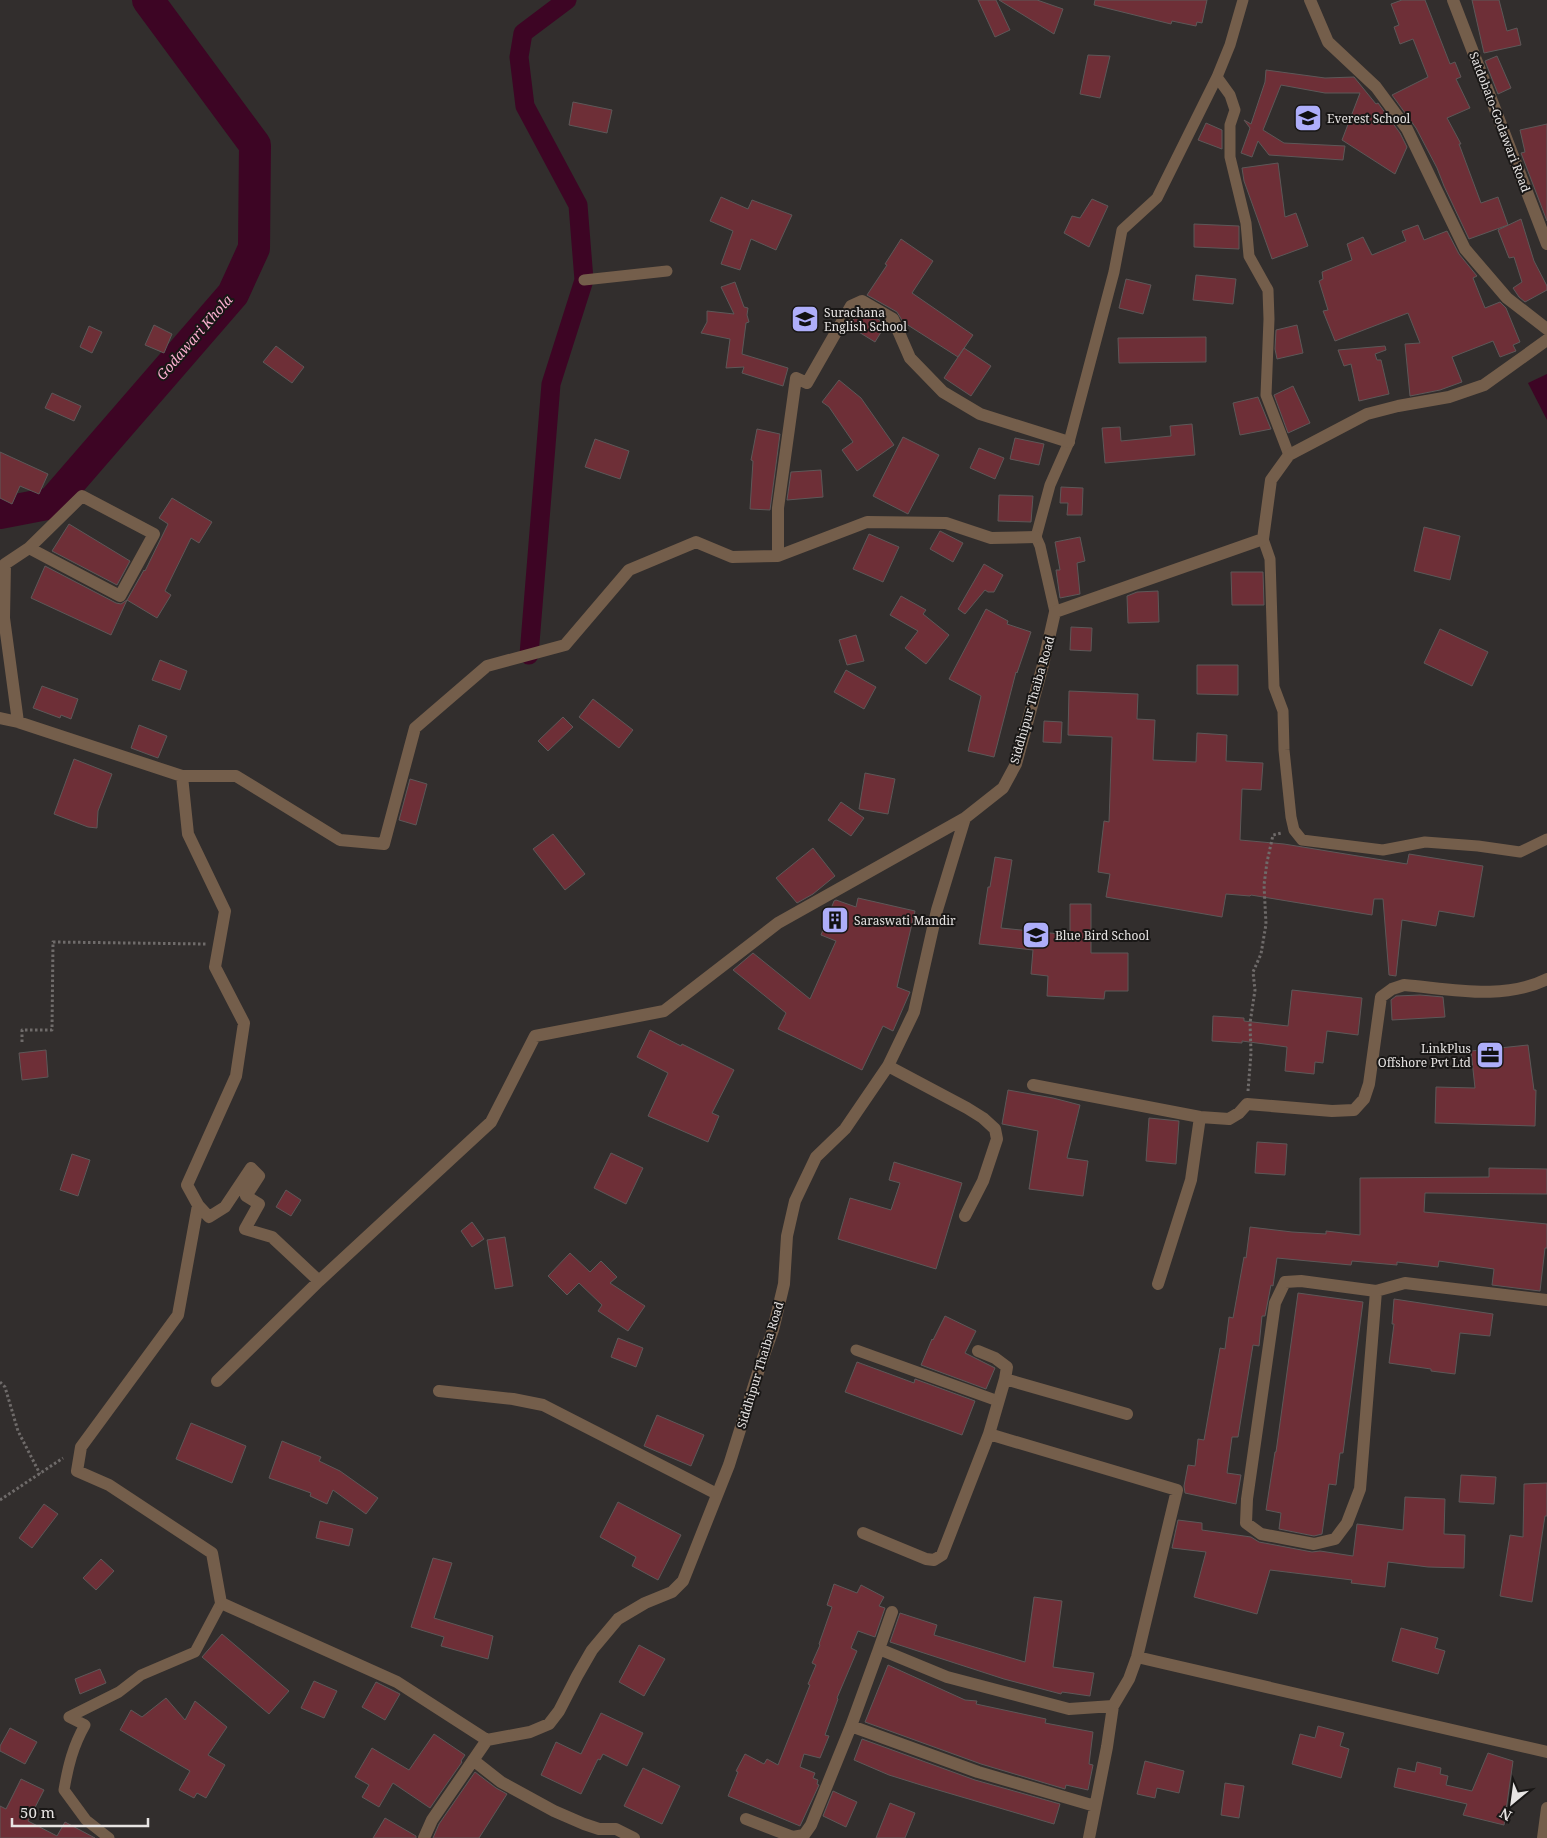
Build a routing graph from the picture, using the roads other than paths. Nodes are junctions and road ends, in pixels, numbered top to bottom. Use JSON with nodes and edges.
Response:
{"nodes":[{"id":1,"x":1243,"y":0,"type":"edge"},
{"id":2,"x":1310,"y":0,"type":"edge"},
{"id":3,"x":1453,"y":0,"type":"edge"},
{"id":4,"x":1218,"y":76,"type":"junction"},
{"id":5,"x":1547,"y":244,"type":"edge"},
{"id":6,"x":667,"y":271,"type":"dead end"},
{"id":7,"x":584,"y":280,"type":"dead end"},
{"id":8,"x":1547,"y":329,"type":"edge"},
{"id":9,"x":1547,"y":340,"type":"edge"},
{"id":10,"x":1069,"y":442,"type":"junction"},
{"id":11,"x":1289,"y":455,"type":"junction"},
{"id":12,"x":1036,"y":537,"type":"junction"},
{"id":13,"x":1263,"y":539,"type":"junction"},
{"id":14,"x":29,"y":548,"type":"junction"},
{"id":15,"x":778,"y":556,"type":"junction"},
{"id":16,"x":1055,"y":612,"type":"junction"},
{"id":17,"x":0,"y":718,"type":"edge"},
{"id":18,"x":18,"y":722,"type":"junction"},
{"id":19,"x":182,"y":776,"type":"junction"},
{"id":20,"x":965,"y":818,"type":"junction"},
{"id":21,"x":1547,"y":839,"type":"edge"},
{"id":22,"x":1547,"y":979,"type":"edge"},
{"id":23,"x":888,"y":1066,"type":"junction"},
{"id":24,"x":1032,"y":1085,"type":"dead end"},
{"id":25,"x":1200,"y":1117,"type":"junction"},
{"id":26,"x":198,"y":1205,"type":"junction"},
{"id":27,"x":966,"y":1216,"type":"dead end"},
{"id":28,"x":319,"y":1281,"type":"junction"},
{"id":29,"x":1158,"y":1284,"type":"dead end"},
{"id":30,"x":1376,"y":1291,"type":"junction"},
{"id":31,"x":1547,"y":1300,"type":"edge"},
{"id":32,"x":856,"y":1350,"type":"dead end"},
{"id":33,"x":978,"y":1351,"type":"dead end"},
{"id":34,"x":1005,"y":1379,"type":"junction"},
{"id":35,"x":217,"y":1381,"type":"dead end"},
{"id":36,"x":439,"y":1391,"type":"dead end"},
{"id":37,"x":998,"y":1401,"type":"junction"},
{"id":38,"x":1127,"y":1414,"type":"dead end"},
{"id":39,"x":989,"y":1434,"type":"junction"},
{"id":40,"x":717,"y":1494,"type":"junction"},
{"id":41,"x":863,"y":1533,"type":"dead end"},
{"id":42,"x":221,"y":1603,"type":"junction"},
{"id":43,"x":892,"y":1612,"type":"dead end"},
{"id":44,"x":879,"y":1649,"type":"junction"},
{"id":45,"x":1137,"y":1657,"type":"junction"},
{"id":46,"x":1113,"y":1706,"type":"junction"},
{"id":47,"x":851,"y":1726,"type":"junction"},
{"id":48,"x":486,"y":1740,"type":"junction"},
{"id":49,"x":1547,"y":1752,"type":"edge"},
{"id":50,"x":473,"y":1760,"type":"junction"},
{"id":51,"x":1095,"y":1806,"type":"junction"},
{"id":52,"x":1547,"y":1808,"type":"edge"},
{"id":53,"x":746,"y":1819,"type":"dead end"},
{"id":54,"x":110,"y":1838,"type":"edge"},
{"id":55,"x":424,"y":1838,"type":"edge"},
{"id":56,"x":634,"y":1838,"type":"edge"},
{"id":57,"x":1089,"y":1838,"type":"edge"},
{"id":58,"x":1544,"y":1838,"type":"edge"}],
"edges":[{"from":1,"to":4,"type":"lane"},
{"from":2,"to":8,"type":"street"},
{"from":3,"to":5,"type":"street","name":"Satdobato-Godawari Road"},
{"from":4,"to":10,"type":"lane"},
{"from":4,"to":11,"type":"lane"},
{"from":6,"to":7,"type":"lane"},
{"from":9,"to":11,"type":"street"},
{"from":10,"to":12,"type":"lane"},
{"from":10,"to":15,"type":"street"},
{"from":11,"to":13,"type":"street"},
{"from":12,"to":15,"type":"street"},
{"from":12,"to":16,"type":"lane"},
{"from":13,"to":16,"type":"street"},
{"from":13,"to":21,"type":"lane"},
{"from":14,"to":14,"type":"street"},
{"from":14,"to":18,"type":"street"},
{"from":15,"to":19,"type":"street"},
{"from":16,"to":20,"type":"street","name":"Siddhipur Thaiba Road"},
{"from":17,"to":18,"type":"street"},
{"from":18,"to":19,"type":"street"},
{"from":19,"to":26,"type":"street"},
{"from":20,"to":23,"type":"street","name":"Siddhipur Thaiba Road"},
{"from":20,"to":28,"type":"street"},
{"from":22,"to":25,"type":"street"},
{"from":23,"to":27,"type":"street"},
{"from":23,"to":40,"type":"street","name":"Siddhipur Thaiba Road"},
{"from":24,"to":25,"type":"street"},
{"from":25,"to":29,"type":"street"},
{"from":26,"to":28,"type":"street"},
{"from":26,"to":42,"type":"street"},
{"from":28,"to":35,"type":"street"},
{"from":30,"to":30,"type":"street"},
{"from":30,"to":31,"type":"street"},
{"from":32,"to":37,"type":"lane"},
{"from":33,"to":34,"type":"street"},
{"from":34,"to":37,"type":"street"},
{"from":34,"to":38,"type":"street"},
{"from":36,"to":40,"type":"street"},
{"from":37,"to":39,"type":"street"},
{"from":39,"to":41,"type":"street"},
{"from":39,"to":45,"type":"street"},
{"from":40,"to":48,"type":"street","name":"Siddhipur Thaiba Road"},
{"from":42,"to":48,"type":"street"},
{"from":42,"to":54,"type":"lane"},
{"from":43,"to":44,"type":"street"},
{"from":44,"to":46,"type":"street"},
{"from":44,"to":47,"type":"street"},
{"from":45,"to":46,"type":"street"},
{"from":45,"to":49,"type":"street"},
{"from":46,"to":51,"type":"street"},
{"from":47,"to":51,"type":"street"},
{"from":47,"to":53,"type":"street"},
{"from":48,"to":50,"type":"street"},
{"from":50,"to":55,"type":"street"},
{"from":50,"to":56,"type":"street"},
{"from":51,"to":57,"type":"street"},
{"from":52,"to":58,"type":"street"}]}
